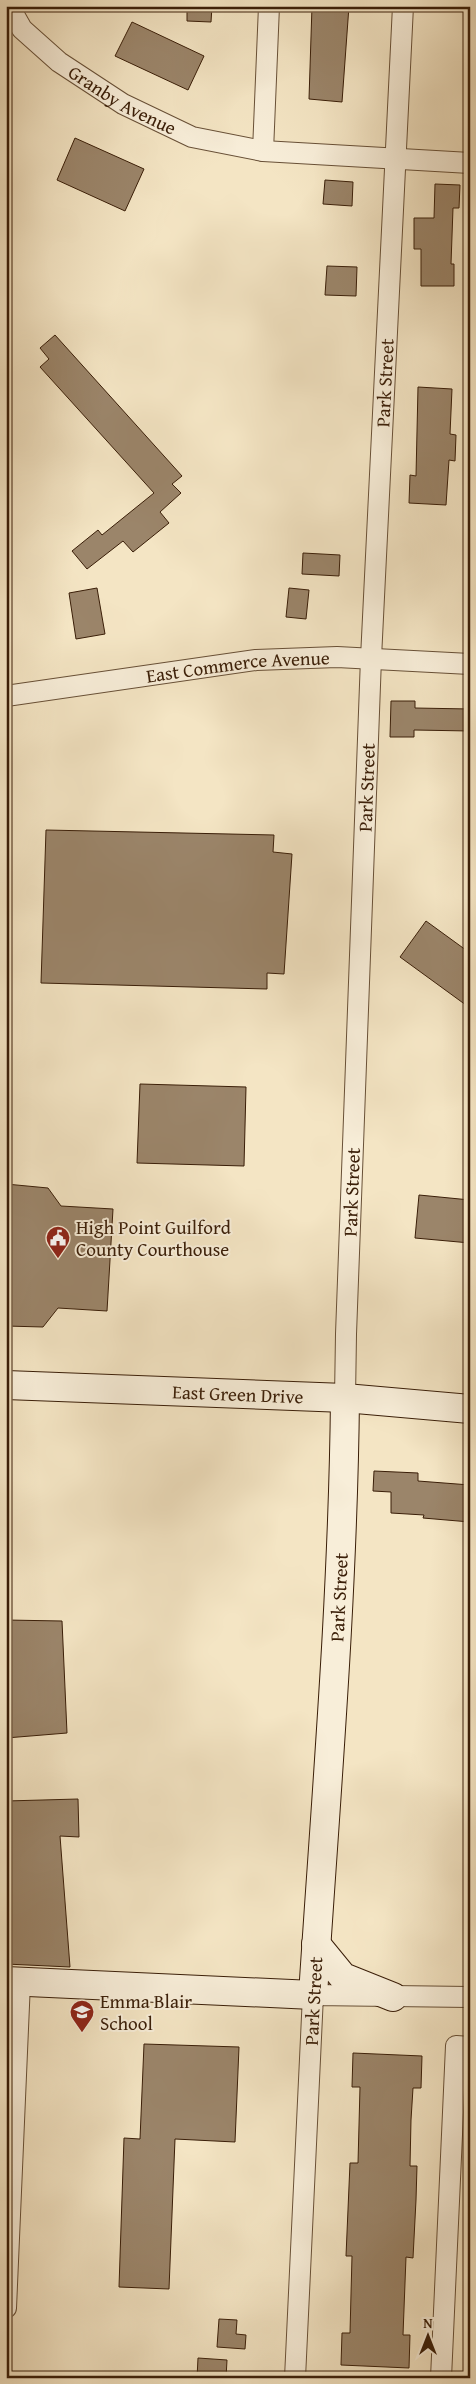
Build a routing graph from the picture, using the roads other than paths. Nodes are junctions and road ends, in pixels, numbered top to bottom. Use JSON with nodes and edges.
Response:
{"nodes":[{"id":1,"x":9,"y":6,"type":"edge"},
{"id":2,"x":269,"y":6,"type":"edge"},
{"id":3,"x":403,"y":6,"type":"edge"},
{"id":4,"x":263,"y":151,"type":"junction"},
{"id":5,"x":395,"y":158,"type":"junction"},
{"id":6,"x":470,"y":163,"type":"edge"},
{"id":7,"x":371,"y":658,"type":"junction"},
{"id":8,"x":470,"y":664,"type":"edge"},
{"id":9,"x":6,"y":696,"type":"edge"},
{"id":10,"x":6,"y":1385,"type":"edge"},
{"id":11,"x":345,"y":1398,"type":"junction"},
{"id":12,"x":470,"y":1409,"type":"edge"},
{"id":13,"x":316,"y":1944,"type":"junction"},
{"id":14,"x":13,"y":1981,"type":"edge"},
{"id":15,"x":313,"y":1995,"type":"junction"},
{"id":16,"x":393,"y":1997,"type":"junction"},
{"id":17,"x":470,"y":1997,"type":"edge"},
{"id":18,"x":470,"y":2047,"type":"edge"},
{"id":19,"x":6,"y":2308,"type":"edge"},
{"id":20,"x":296,"y":2378,"type":"edge"},
{"id":21,"x":441,"y":2378,"type":"edge"}],
"edges":[{"from":1,"to":4,"type":"street","name":"Granby Avenue"},
{"from":2,"to":4,"type":"street"},
{"from":3,"to":5,"type":"street","name":"Park Street"},
{"from":4,"to":5,"type":"street","name":"Granby Avenue"},
{"from":5,"to":6,"type":"street","name":"Granby Avenue"},
{"from":5,"to":7,"type":"street","name":"Park Street"},
{"from":7,"to":8,"type":"street","name":"East Commerce Avenue"},
{"from":7,"to":9,"type":"street","name":"East Commerce Avenue"},
{"from":7,"to":11,"type":"street","name":"Park Street"},
{"from":10,"to":11,"type":"main road","name":"East Green Drive"},
{"from":11,"to":12,"type":"main road","name":"East Green Drive"},
{"from":11,"to":13,"type":"main road","name":"Park Street"},
{"from":13,"to":15,"type":"main road","name":"Park Street"},
{"from":13,"to":16,"type":"main road"},
{"from":14,"to":15,"type":"main road"},
{"from":14,"to":19,"type":"street"},
{"from":15,"to":16,"type":"street"},
{"from":15,"to":20,"type":"street","name":"Park Street"},
{"from":16,"to":17,"type":"street"},
{"from":18,"to":21,"type":"street"}]}
